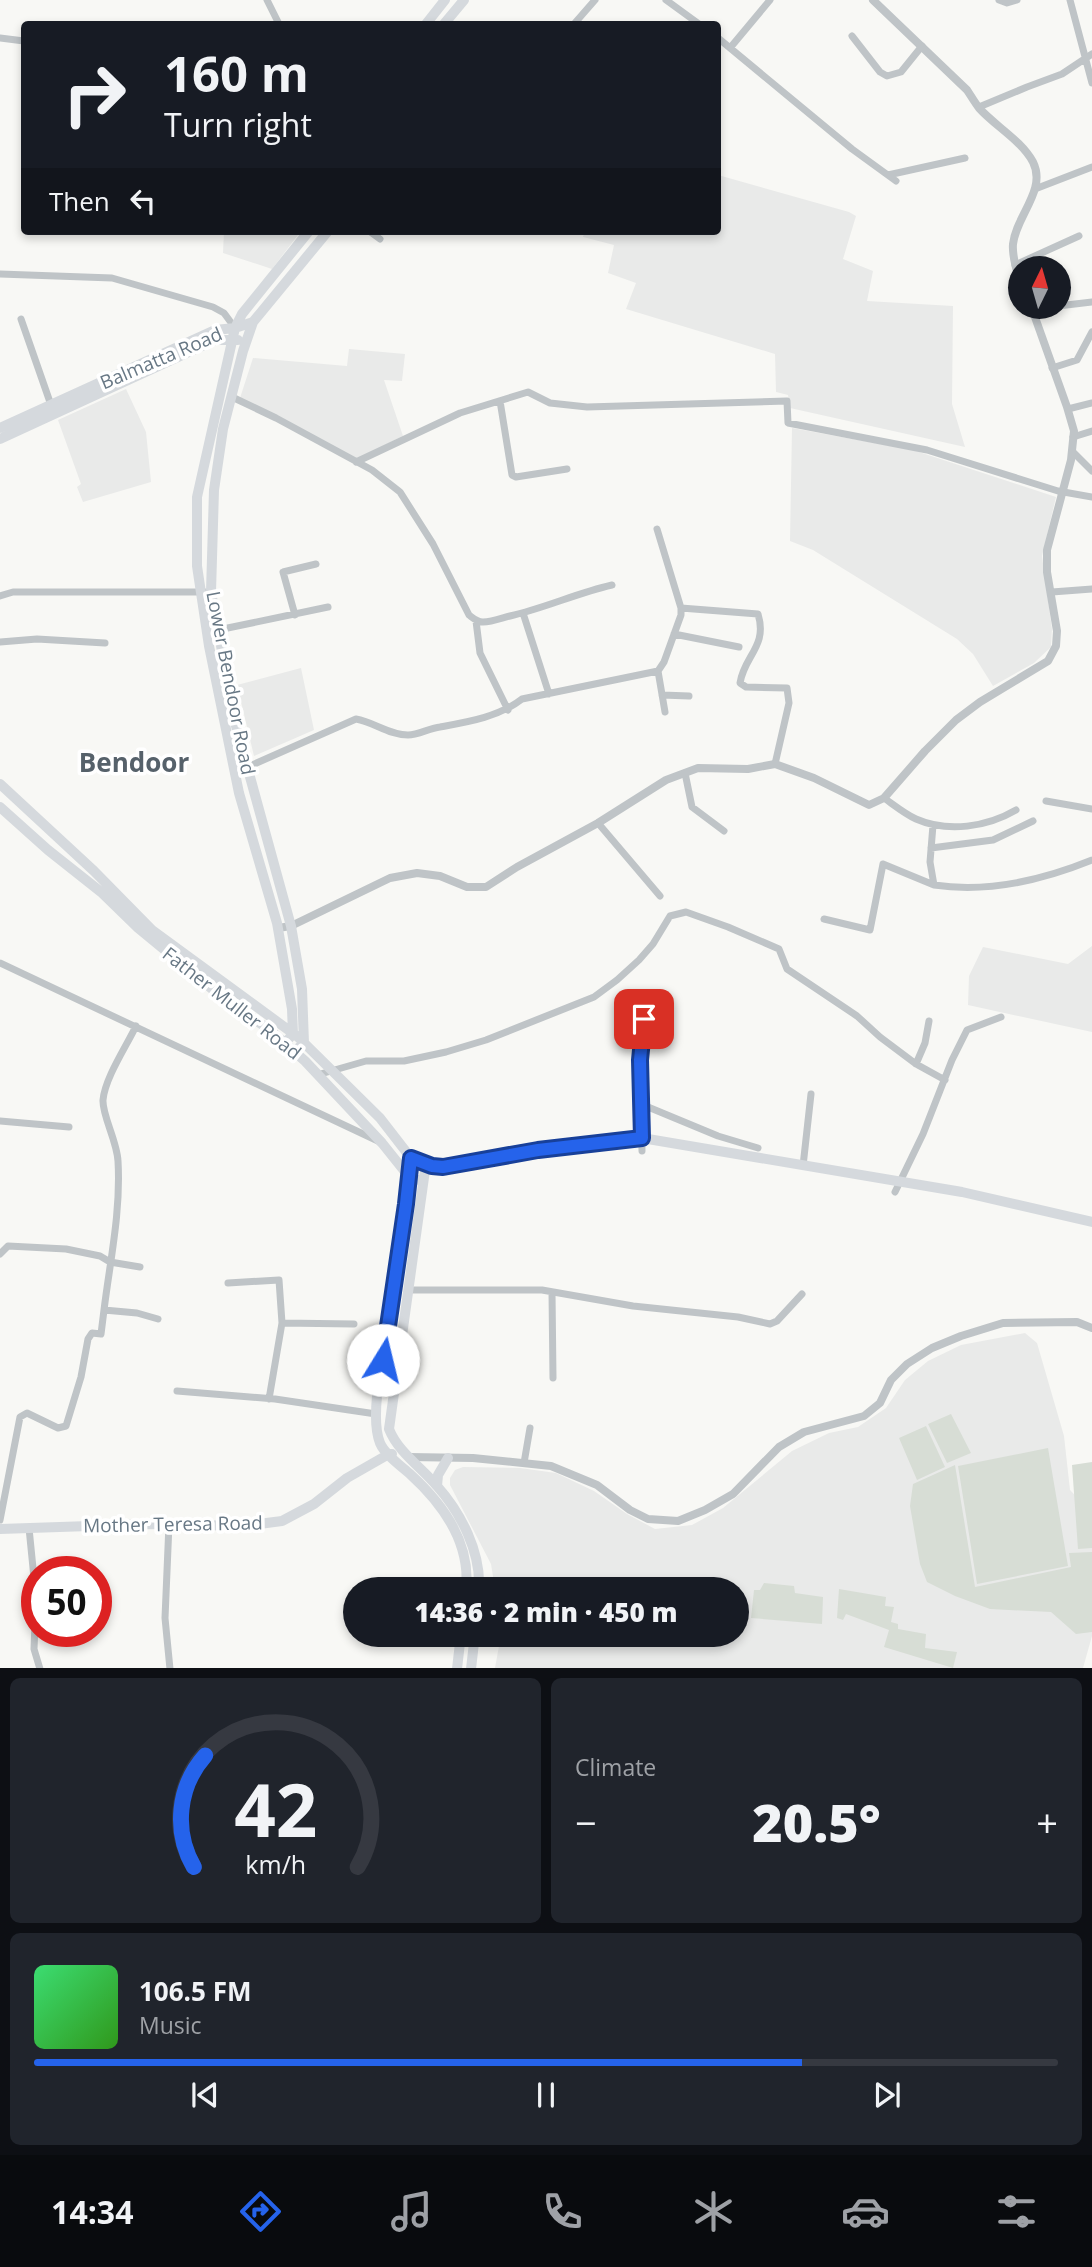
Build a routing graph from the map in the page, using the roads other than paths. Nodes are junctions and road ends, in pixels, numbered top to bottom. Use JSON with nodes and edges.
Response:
{"nodes":[{"id":1,"x":267,"y":0,"type":"edge"},
{"id":2,"x":595,"y":0,"type":"edge"},
{"id":3,"x":666,"y":0,"type":"edge"},
{"id":4,"x":770,"y":0,"type":"edge"},
{"id":5,"x":873,"y":0,"type":"edge"},
{"id":6,"x":999,"y":0,"type":"edge"},
{"id":7,"x":1017,"y":0,"type":"edge"},
{"id":8,"x":1070,"y":0,"type":"edge"},
{"id":9,"x":441,"y":2,"type":"edge"},
{"id":10,"x":459,"y":2,"type":"edge"},
{"id":11,"x":278,"y":21,"type":"edge"},
{"id":12,"x":428,"y":21,"type":"edge"},
{"id":13,"x":445,"y":21,"type":"edge"},
{"id":14,"x":446,"y":21,"type":"edge"},
{"id":15,"x":576,"y":21,"type":"edge"},
{"id":16,"x":695,"y":21,"type":"edge"},
{"id":17,"x":852,"y":36,"type":"dead end"},
{"id":18,"x":0,"y":37,"type":"edge"},
{"id":19,"x":21,"y":40,"type":"edge"},
{"id":20,"x":721,"y":40,"type":"edge"},
{"id":21,"x":922,"y":46,"type":"junction"},
{"id":22,"x":730,"y":48,"type":"junction"},
{"id":23,"x":1092,"y":54,"type":"edge"},
{"id":24,"x":1084,"y":60,"type":"junction"},
{"id":25,"x":1092,"y":83,"type":"edge"},
{"id":26,"x":979,"y":107,"type":"junction"},
{"id":27,"x":965,"y":158,"type":"dead end"},
{"id":28,"x":1092,"y":167,"type":"edge"},
{"id":29,"x":888,"y":174,"type":"junction"},
{"id":30,"x":896,"y":181,"type":"dead end"},
{"id":31,"x":1035,"y":189,"type":"junction"},
{"id":32,"x":306,"y":235,"type":"edge"},
{"id":33,"x":325,"y":235,"type":"edge"},
{"id":34,"x":374,"y":235,"type":"edge"},
{"id":35,"x":1079,"y":236,"type":"dead end"},
{"id":36,"x":380,"y":239,"type":"dead end"},
{"id":37,"x":1014,"y":256,"type":"edge"},
{"id":38,"x":1035,"y":256,"type":"edge"},
{"id":39,"x":0,"y":274,"type":"edge"},
{"id":40,"x":1092,"y":302,"type":"edge"},
{"id":41,"x":1071,"y":304,"type":"edge"},
{"id":42,"x":21,"y":318,"type":"dead end"},
{"id":43,"x":1036,"y":319,"type":"edge"},
{"id":44,"x":253,"y":322,"type":"junction"},
{"id":45,"x":235,"y":328,"type":"junction"},
{"id":46,"x":1092,"y":332,"type":"edge"},
{"id":47,"x":232,"y":340,"type":"junction"},
{"id":48,"x":246,"y":341,"type":"junction"},
{"id":49,"x":1052,"y":368,"type":"junction"},
{"id":50,"x":232,"y":397,"type":"junction"},
{"id":51,"x":500,"y":401,"type":"junction"},
{"id":52,"x":1092,"y":402,"type":"edge"},
{"id":53,"x":51,"y":405,"type":"junction"},
{"id":54,"x":1068,"y":409,"type":"junction"},
{"id":55,"x":0,"y":428,"type":"edge"},
{"id":56,"x":1092,"y":431,"type":"edge"},
{"id":57,"x":1073,"y":437,"type":"junction"},
{"id":58,"x":0,"y":439,"type":"edge"},
{"id":59,"x":1072,"y":451,"type":"junction"},
{"id":60,"x":356,"y":462,"type":"junction"},
{"id":61,"x":567,"y":469,"type":"dead end"},
{"id":62,"x":1092,"y":471,"type":"edge"},
{"id":63,"x":1062,"y":492,"type":"junction"},
{"id":64,"x":1092,"y":497,"type":"edge"},
{"id":65,"x":657,"y":529,"type":"dead end"},
{"id":66,"x":316,"y":564,"type":"dead end"},
{"id":67,"x":612,"y":585,"type":"dead end"},
{"id":68,"x":1092,"y":589,"type":"edge"},
{"id":69,"x":206,"y":592,"type":"junction"},
{"id":70,"x":1052,"y":592,"type":"junction"},
{"id":71,"x":0,"y":596,"type":"edge"},
{"id":72,"x":328,"y":607,"type":"dead end"},
{"id":73,"x":681,"y":608,"type":"junction"},
{"id":74,"x":523,"y":613,"type":"junction"},
{"id":75,"x":295,"y":615,"type":"junction"},
{"id":76,"x":476,"y":621,"type":"junction"},
{"id":77,"x":218,"y":630,"type":"junction"},
{"id":78,"x":674,"y":634,"type":"junction"},
{"id":79,"x":0,"y":642,"type":"edge"},
{"id":80,"x":105,"y":643,"type":"dead end"},
{"id":81,"x":739,"y":647,"type":"dead end"},
{"id":82,"x":659,"y":671,"type":"junction"},
{"id":83,"x":549,"y":694,"type":"junction"},
{"id":84,"x":662,"y":695,"type":"junction"},
{"id":85,"x":689,"y":696,"type":"dead end"},
{"id":86,"x":508,"y":709,"type":"junction"},
{"id":87,"x":665,"y":712,"type":"dead end"},
{"id":88,"x":775,"y":764,"type":"junction"},
{"id":89,"x":247,"y":768,"type":"junction"},
{"id":90,"x":234,"y":773,"type":"junction"},
{"id":91,"x":685,"y":773,"type":"junction"},
{"id":92,"x":0,"y":784,"type":"edge"},
{"id":93,"x":884,"y":798,"type":"junction"},
{"id":94,"x":1046,"y":801,"type":"dead end"},
{"id":95,"x":0,"y":807,"type":"edge"},
{"id":96,"x":1092,"y":809,"type":"edge"},
{"id":97,"x":1016,"y":810,"type":"dead end"},
{"id":98,"x":1033,"y":821,"type":"dead end"},
{"id":99,"x":598,"y":823,"type":"junction"},
{"id":100,"x":933,"y":825,"type":"junction"},
{"id":101,"x":724,"y":831,"type":"dead end"},
{"id":102,"x":931,"y":848,"type":"junction"},
{"id":103,"x":1092,"y":860,"type":"edge"},
{"id":104,"x":934,"y":885,"type":"junction"},
{"id":105,"x":660,"y":896,"type":"dead end"},
{"id":106,"x":824,"y":919,"type":"dead end"},
{"id":107,"x":291,"y":926,"type":"junction"},
{"id":108,"x":278,"y":928,"type":"junction"},
{"id":109,"x":0,"y":963,"type":"edge"},
{"id":110,"x":646,"y":1005,"type":"dead end"},
{"id":111,"x":1001,"y":1017,"type":"dead end"},
{"id":112,"x":929,"y":1021,"type":"dead end"},
{"id":113,"x":135,"y":1026,"type":"junction"},
{"id":114,"x":293,"y":1034,"type":"junction"},
{"id":115,"x":285,"y":1043,"type":"junction"},
{"id":116,"x":303,"y":1043,"type":"junction"},
{"id":117,"x":294,"y":1052,"type":"junction"},
{"id":118,"x":916,"y":1064,"type":"junction"},
{"id":119,"x":332,"y":1071,"type":"junction"},
{"id":120,"x":317,"y":1075,"type":"junction"},
{"id":121,"x":944,"y":1080,"type":"junction"},
{"id":122,"x":811,"y":1094,"type":"dead end"},
{"id":123,"x":641,"y":1106,"type":"junction"},
{"id":124,"x":0,"y":1121,"type":"edge"},
{"id":125,"x":69,"y":1127,"type":"dead end"},
{"id":126,"x":642,"y":1138,"type":"junction"},
{"id":127,"x":382,"y":1143,"type":"junction"},
{"id":128,"x":758,"y":1148,"type":"dead end"},
{"id":129,"x":642,"y":1151,"type":"dead end"},
{"id":130,"x":411,"y":1158,"type":"junction"},
{"id":131,"x":426,"y":1163,"type":"junction"},
{"id":132,"x":803,"y":1166,"type":"junction"},
{"id":133,"x":410,"y":1178,"type":"junction"},
{"id":134,"x":423,"y":1181,"type":"junction"},
{"id":135,"x":897,"y":1186,"type":"junction"},
{"id":136,"x":1092,"y":1222,"type":"edge"},
{"id":137,"x":0,"y":1254,"type":"edge"},
{"id":138,"x":110,"y":1262,"type":"junction"},
{"id":139,"x":140,"y":1267,"type":"dead end"},
{"id":140,"x":228,"y":1283,"type":"dead end"},
{"id":141,"x":409,"y":1290,"type":"junction"},
{"id":142,"x":552,"y":1292,"type":"junction"},
{"id":143,"x":802,"y":1294,"type":"dead end"},
{"id":144,"x":104,"y":1310,"type":"junction"},
{"id":145,"x":158,"y":1319,"type":"dead end"},
{"id":146,"x":282,"y":1322,"type":"junction"},
{"id":147,"x":354,"y":1324,"type":"dead end"},
{"id":148,"x":1092,"y":1328,"type":"edge"},
{"id":149,"x":553,"y":1378,"type":"dead end"},
{"id":150,"x":177,"y":1391,"type":"dead end"},
{"id":151,"x":269,"y":1399,"type":"junction"},
{"id":152,"x":376,"y":1414,"type":"junction"},
{"id":153,"x":530,"y":1428,"type":"dead end"},
{"id":154,"x":389,"y":1454,"type":"junction"},
{"id":155,"x":409,"y":1457,"type":"junction"},
{"id":156,"x":448,"y":1458,"type":"junction"},
{"id":157,"x":524,"y":1463,"type":"junction"},
{"id":158,"x":438,"y":1486,"type":"junction"},
{"id":159,"x":0,"y":1520,"type":"edge"},
{"id":160,"x":169,"y":1524,"type":"junction"},
{"id":161,"x":29,"y":1528,"type":"junction"},
{"id":162,"x":0,"y":1529,"type":"edge"},
{"id":163,"x":466,"y":1577,"type":"edge"},
{"id":164,"x":477,"y":1577,"type":"edge"},
{"id":165,"x":459,"y":1647,"type":"edge"},
{"id":166,"x":473,"y":1647,"type":"edge"},
{"id":167,"x":40,"y":1668,"type":"edge"},
{"id":168,"x":170,"y":1668,"type":"edge"},
{"id":169,"x":457,"y":1668,"type":"edge"},
{"id":170,"x":471,"y":1668,"type":"edge"}],
"edges":[{"from":1,"to":11,"type":"street"},
{"from":2,"to":15,"type":"street"},
{"from":3,"to":16,"type":"street"},
{"from":4,"to":22,"type":"street"},
{"from":5,"to":21,"type":"street"},
{"from":6,"to":7,"type":"street"},
{"from":8,"to":24,"type":"street"},
{"from":9,"to":12,"type":"main road"},
{"from":9,"to":13,"type":"street"},
{"from":10,"to":14,"type":"main road"},
{"from":17,"to":21,"type":"street"},
{"from":18,"to":19,"type":"street"},
{"from":20,"to":22,"type":"street"},
{"from":21,"to":26,"type":"street"},
{"from":22,"to":29,"type":"street"},
{"from":23,"to":24,"type":"street"},
{"from":24,"to":25,"type":"street"},
{"from":24,"to":26,"type":"street"},
{"from":26,"to":31,"type":"street"},
{"from":27,"to":29,"type":"street"},
{"from":28,"to":31,"type":"street"},
{"from":29,"to":30,"type":"street"},
{"from":31,"to":37,"type":"street"},
{"from":32,"to":45,"type":"main road"},
{"from":33,"to":44,"type":"main road"},
{"from":34,"to":36,"type":"street"},
{"from":35,"to":38,"type":"street"},
{"from":39,"to":45,"type":"street"},
{"from":40,"to":41,"type":"street"},
{"from":42,"to":53,"type":"street"},
{"from":43,"to":49,"type":"street"},
{"from":44,"to":45,"type":"main road","name":"Balmatta Road"},
{"from":44,"to":48,"type":"main road","name":"Lower Bendoor Road"},
{"from":45,"to":47,"type":"main road"},
{"from":45,"to":53,"type":"main road","name":"Balmatta Road"},
{"from":46,"to":49,"type":"street"},
{"from":47,"to":48,"type":"main road","name":"Balmatta Road"},
{"from":47,"to":58,"type":"main road","name":"Balmatta Road"},
{"from":47,"to":69,"type":"main road"},
{"from":48,"to":50,"type":"main road","name":"Lower Bendoor Road"},
{"from":49,"to":54,"type":"street"},
{"from":50,"to":60,"type":"street"},
{"from":50,"to":69,"type":"main road","name":"Lower Bendoor Road"},
{"from":51,"to":60,"type":"street"},
{"from":51,"to":61,"type":"street"},
{"from":51,"to":63,"type":"street"},
{"from":52,"to":54,"type":"street"},
{"from":53,"to":55,"type":"main road","name":"Balmatta Road"},
{"from":54,"to":57,"type":"street"},
{"from":56,"to":57,"type":"street"},
{"from":57,"to":59,"type":"street"},
{"from":59,"to":62,"type":"street"},
{"from":59,"to":63,"type":"street"},
{"from":60,"to":76,"type":"street"},
{"from":63,"to":64,"type":"street"},
{"from":63,"to":70,"type":"street"},
{"from":65,"to":73,"type":"street"},
{"from":66,"to":75,"type":"street"},
{"from":67,"to":74,"type":"street"},
{"from":68,"to":70,"type":"street"},
{"from":69,"to":71,"type":"street"},
{"from":69,"to":77,"type":"main road","name":"Lower Bendoor Road"},
{"from":69,"to":90,"type":"main road"},
{"from":70,"to":93,"type":"street"},
{"from":72,"to":75,"type":"street"},
{"from":73,"to":78,"type":"street"},
{"from":73,"to":88,"type":"street"},
{"from":74,"to":76,"type":"street"},
{"from":74,"to":83,"type":"street"},
{"from":75,"to":77,"type":"street"},
{"from":76,"to":86,"type":"street"},
{"from":77,"to":89,"type":"main road","name":"Lower Bendoor Road"},
{"from":78,"to":81,"type":"street"},
{"from":78,"to":82,"type":"street"},
{"from":79,"to":80,"type":"street"},
{"from":82,"to":83,"type":"street"},
{"from":82,"to":84,"type":"street"},
{"from":83,"to":86,"type":"street"},
{"from":84,"to":85,"type":"street"},
{"from":84,"to":87,"type":"street"},
{"from":86,"to":89,"type":"street"},
{"from":88,"to":91,"type":"street"},
{"from":88,"to":93,"type":"street"},
{"from":89,"to":90,"type":"street"},
{"from":89,"to":107,"type":"main road","name":"Lower Bendoor Road"},
{"from":90,"to":108,"type":"main road"},
{"from":91,"to":99,"type":"street"},
{"from":91,"to":101,"type":"street"},
{"from":92,"to":114,"type":"main road"},
{"from":93,"to":100,"type":"street"},
{"from":94,"to":96,"type":"street"},
{"from":95,"to":115,"type":"main road","name":"Father Muller Road"},
{"from":97,"to":100,"type":"street"},
{"from":98,"to":102,"type":"street"},
{"from":99,"to":105,"type":"street"},
{"from":99,"to":107,"type":"street"},
{"from":100,"to":102,"type":"street"},
{"from":102,"to":104,"type":"street"},
{"from":103,"to":104,"type":"street"},
{"from":104,"to":106,"type":"street"},
{"from":107,"to":108,"type":"street"},
{"from":107,"to":116,"type":"main road","name":"Lower Bendoor Road"},
{"from":108,"to":114,"type":"main road"},
{"from":109,"to":113,"type":"street"},
{"from":110,"to":123,"type":"street"},
{"from":111,"to":121,"type":"street"},
{"from":112,"to":118,"type":"street"},
{"from":113,"to":127,"type":"street"},
{"from":113,"to":138,"type":"street"},
{"from":114,"to":115,"type":"main road"},
{"from":114,"to":116,"type":"main road"},
{"from":115,"to":117,"type":"main road","name":"Father Muller Road"},
{"from":116,"to":117,"type":"main road"},
{"from":116,"to":119,"type":"main road"},
{"from":117,"to":120,"type":"main road","name":"Father Muller Road"},
{"from":118,"to":119,"type":"street"},
{"from":118,"to":121,"type":"street"},
{"from":119,"to":120,"type":"street"},
{"from":119,"to":130,"type":"main road"},
{"from":120,"to":127,"type":"main road","name":"Father Muller Road"},
{"from":121,"to":135,"type":"street"},
{"from":122,"to":132,"type":"street"},
{"from":123,"to":126,"type":"street"},
{"from":123,"to":128,"type":"street"},
{"from":124,"to":125,"type":"street"},
{"from":126,"to":129,"type":"street"},
{"from":126,"to":131,"type":"main road"},
{"from":126,"to":132,"type":"main road"},
{"from":127,"to":133,"type":"main road","name":"Father Muller Road"},
{"from":130,"to":131,"type":"main road"},
{"from":130,"to":133,"type":"main road"},
{"from":131,"to":134,"type":"main road"},
{"from":132,"to":135,"type":"main road"},
{"from":133,"to":134,"type":"main road"},
{"from":133,"to":152,"type":"main road"},
{"from":134,"to":141,"type":"main road"},
{"from":135,"to":136,"type":"main road"},
{"from":137,"to":138,"type":"street"},
{"from":138,"to":139,"type":"street"},
{"from":138,"to":144,"type":"street"},
{"from":140,"to":146,"type":"street"},
{"from":141,"to":142,"type":"street"},
{"from":141,"to":155,"type":"main road"},
{"from":142,"to":143,"type":"street"},
{"from":142,"to":149,"type":"street"},
{"from":144,"to":145,"type":"street"},
{"from":144,"to":159,"type":"street"},
{"from":146,"to":147,"type":"street"},
{"from":146,"to":151,"type":"street"},
{"from":148,"to":157,"type":"street"},
{"from":150,"to":151,"type":"street"},
{"from":151,"to":152,"type":"street"},
{"from":152,"to":154,"type":"main road"},
{"from":153,"to":157,"type":"street"},
{"from":154,"to":155,"type":"main road"},
{"from":154,"to":160,"type":"main road","name":"Mother Teresa Road"},
{"from":154,"to":163,"type":"main road"},
{"from":155,"to":156,"type":"street"},
{"from":155,"to":158,"type":"main road"},
{"from":156,"to":157,"type":"street"},
{"from":156,"to":158,"type":"main road"},
{"from":158,"to":164,"type":"main road"},
{"from":160,"to":161,"type":"main road","name":"Mother Teresa Road"},
{"from":160,"to":168,"type":"street"},
{"from":161,"to":162,"type":"main road","name":"Mother Teresa Road"},
{"from":161,"to":167,"type":"street"},
{"from":165,"to":169,"type":"main road"},
{"from":166,"to":170,"type":"main road"}]}
